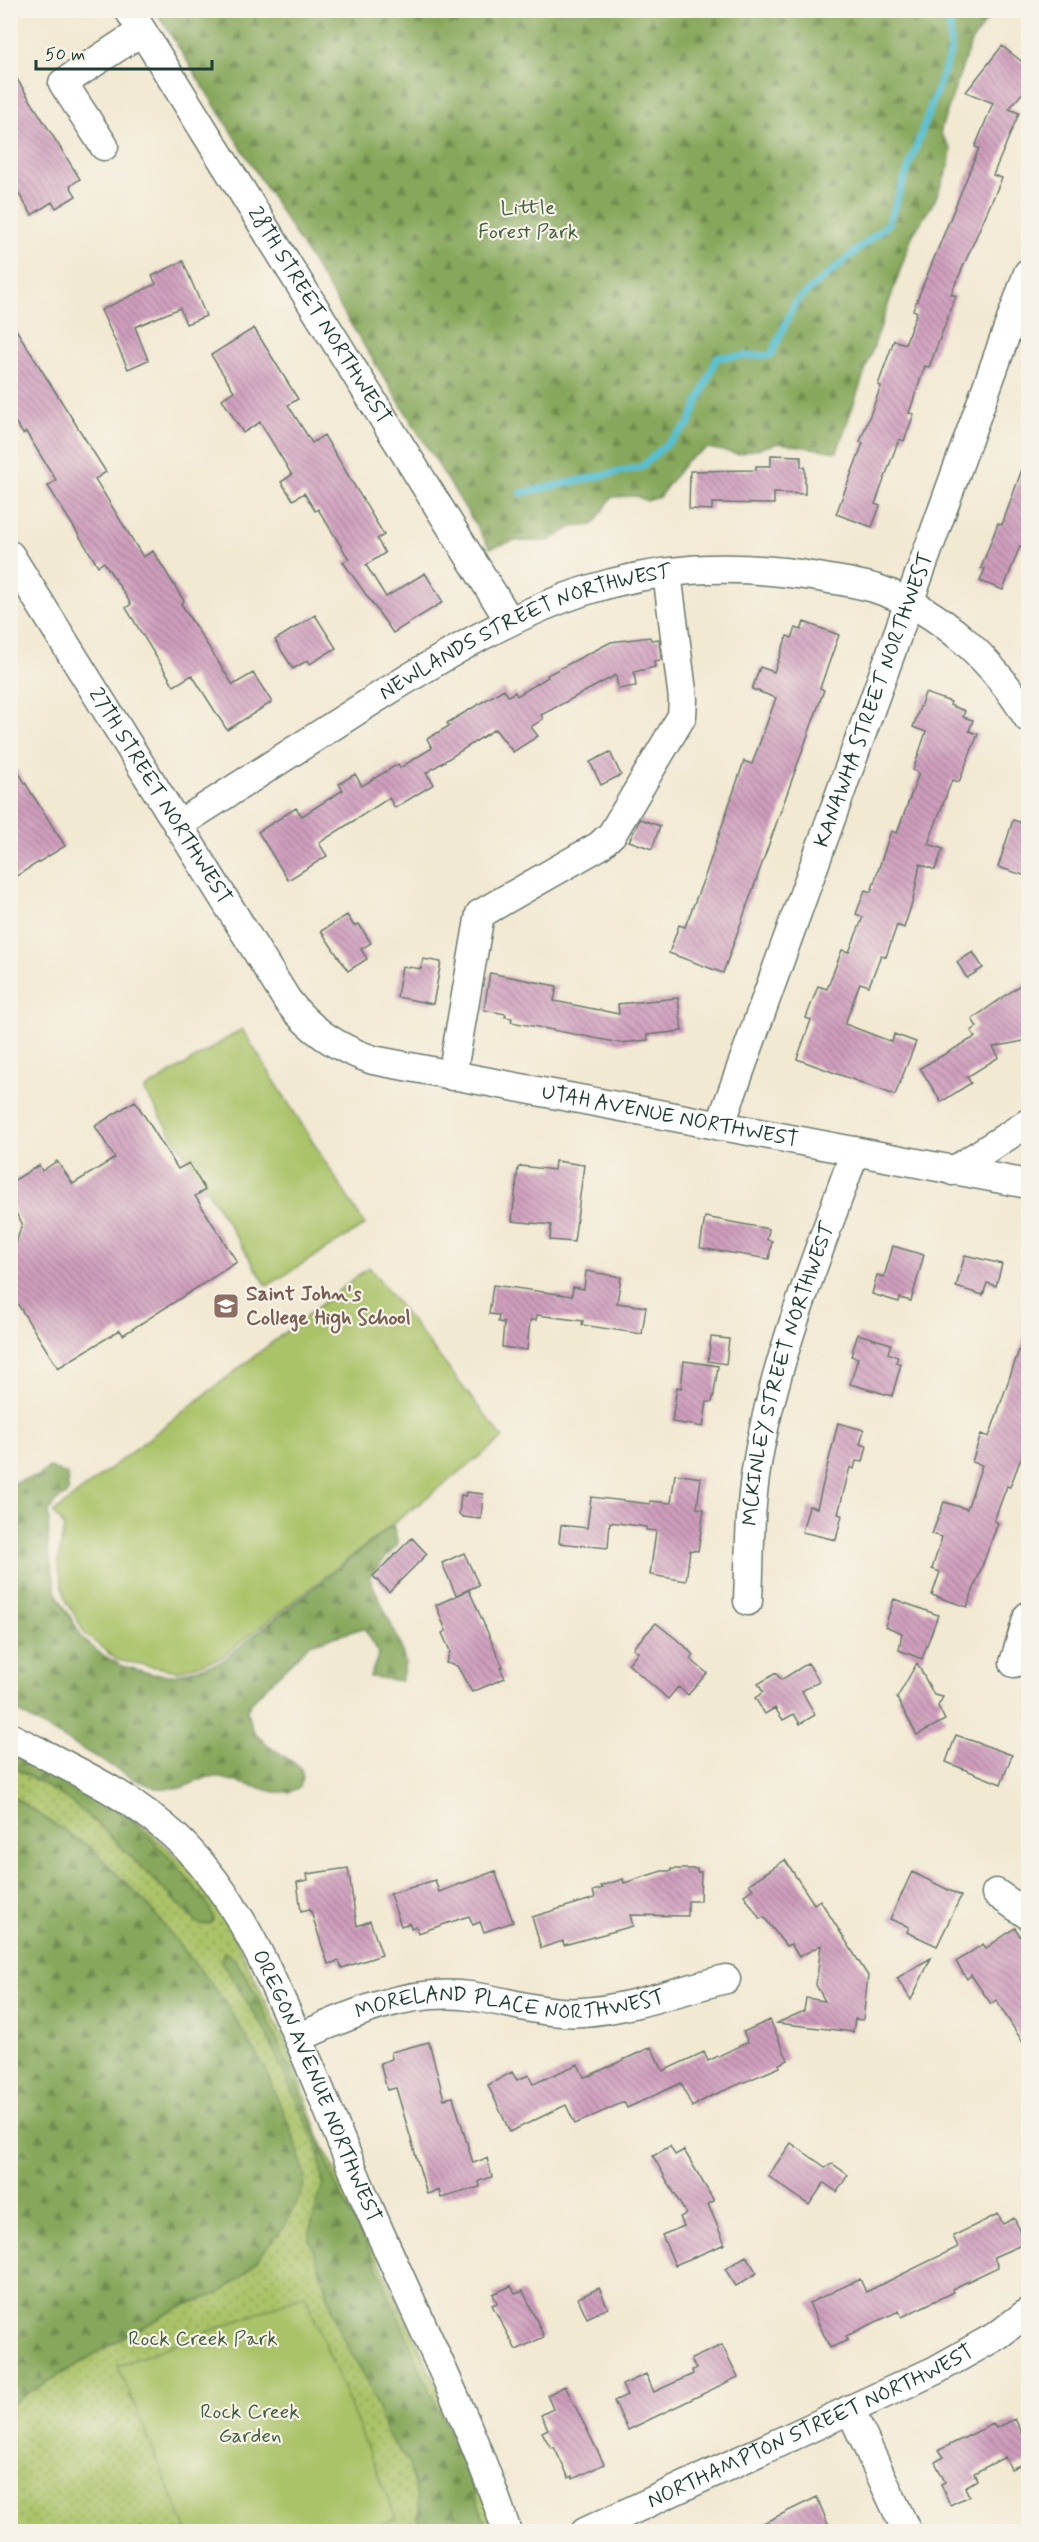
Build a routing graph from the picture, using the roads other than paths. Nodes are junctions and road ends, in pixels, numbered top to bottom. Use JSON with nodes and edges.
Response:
{"nodes":[{"id":1,"x":135,"y":21,"type":"edge"},
{"id":2,"x":104,"y":146,"type":"dead end"},
{"id":3,"x":1029,"y":273,"type":"edge"},
{"id":4,"x":10,"y":555,"type":"edge"},
{"id":5,"x":667,"y":573,"type":"junction"},
{"id":6,"x":909,"y":602,"type":"junction"},
{"id":7,"x":509,"y":620,"type":"junction"},
{"id":8,"x":1029,"y":718,"type":"edge"},
{"id":9,"x":178,"y":825,"type":"junction"},
{"id":10,"x":317,"y":1033,"type":"joint"},
{"id":11,"x":452,"y":1076,"type":"junction"},
{"id":12,"x":1029,"y":1123,"type":"edge"},
{"id":13,"x":720,"y":1126,"type":"junction"},
{"id":14,"x":855,"y":1151,"type":"junction"},
{"id":15,"x":953,"y":1171,"type":"junction"},
{"id":16,"x":1029,"y":1184,"type":"edge"},
{"id":17,"x":748,"y":1601,"type":"dead end"},
{"id":18,"x":1029,"y":1616,"type":"edge"},
{"id":19,"x":1014,"y":1663,"type":"dead end"},
{"id":20,"x":10,"y":1737,"type":"edge"},
{"id":21,"x":996,"y":1893,"type":"dead end"},
{"id":22,"x":1029,"y":1915,"type":"edge"},
{"id":23,"x":726,"y":1979,"type":"dead end"},
{"id":24,"x":298,"y":2038,"type":"junction"},
{"id":25,"x":1029,"y":2312,"type":"edge"},
{"id":26,"x":850,"y":2409,"type":"junction"},
{"id":27,"x":507,"y":2532,"type":"edge"},
{"id":28,"x":585,"y":2532,"type":"edge"},
{"id":29,"x":907,"y":2532,"type":"edge"}],
"edges":[{"from":1,"to":2,"type":"street"},
{"from":1,"to":7,"type":"street","name":"28TH STREET NORTHWEST"},
{"from":3,"to":6,"type":"street","name":"KANAWHA STREET NORTHWEST"},
{"from":4,"to":9,"type":"street","name":"27TH STREET NORTHWEST"},
{"from":5,"to":6,"type":"street","name":"NEWLANDS STREET NORTHWEST"},
{"from":5,"to":7,"type":"street","name":"NEWLANDS STREET NORTHWEST"},
{"from":5,"to":11,"type":"street"},
{"from":6,"to":8,"type":"street","name":"NEWLANDS STREET NORTHWEST"},
{"from":6,"to":13,"type":"street","name":"KANAWHA STREET NORTHWEST"},
{"from":7,"to":9,"type":"street","name":"NEWLANDS STREET NORTHWEST"},
{"from":9,"to":10,"type":"street","name":"27TH STREET NORTHWEST"},
{"from":10,"to":11,"type":"street","name":"UTAH AVENUE NORTHWEST"},
{"from":11,"to":13,"type":"street","name":"UTAH AVENUE NORTHWEST"},
{"from":12,"to":15,"type":"street"},
{"from":13,"to":14,"type":"street","name":"UTAH AVENUE NORTHWEST"},
{"from":14,"to":15,"type":"street","name":"UTAH AVENUE NORTHWEST"},
{"from":14,"to":17,"type":"street","name":"MCKINLEY STREET NORTHWEST"},
{"from":15,"to":16,"type":"street","name":"UTAH AVENUE NORTHWEST"},
{"from":18,"to":19,"type":"street"},
{"from":20,"to":24,"type":"street","name":"OREGON AVENUE NORTHWEST"},
{"from":21,"to":22,"type":"street"},
{"from":23,"to":24,"type":"street","name":"MORELAND PLACE NORTHWEST"},
{"from":24,"to":27,"type":"street","name":"OREGON AVENUE NORTHWEST"},
{"from":25,"to":26,"type":"street","name":"NORTHAMPTON STREET NORTHWEST"},
{"from":26,"to":28,"type":"street","name":"NORTHAMPTON STREET NORTHWEST"},
{"from":26,"to":29,"type":"street"}]}
